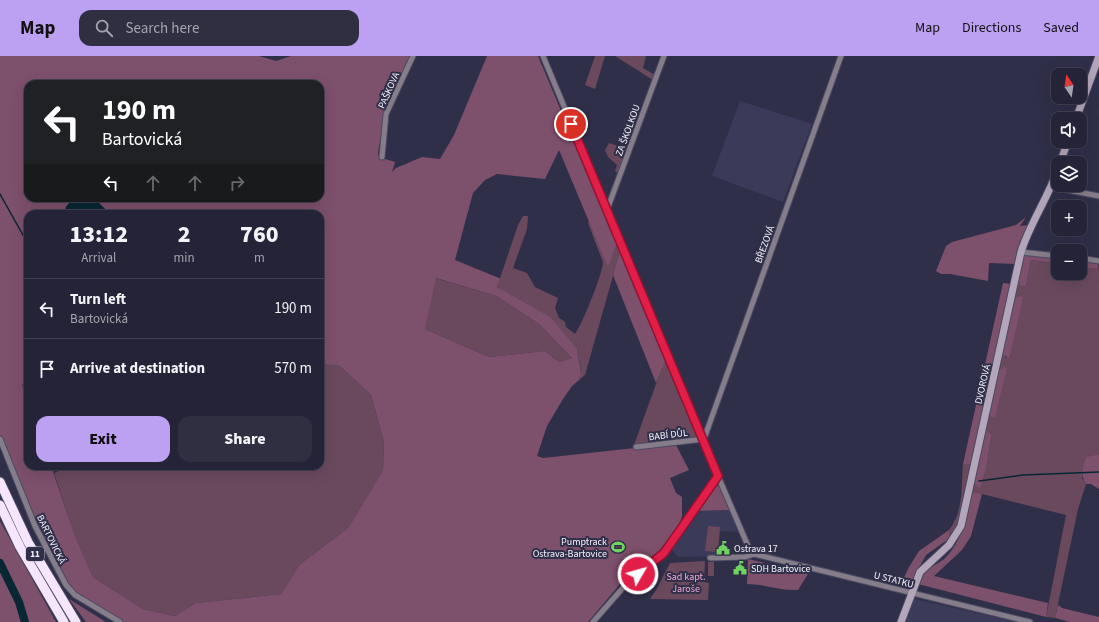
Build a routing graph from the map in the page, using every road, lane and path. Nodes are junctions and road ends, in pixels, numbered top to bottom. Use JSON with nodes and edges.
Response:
{"nodes":[{"id":1,"x":413,"y":56,"type":"edge"},
{"id":2,"x":542,"y":56,"type":"edge"},
{"id":3,"x":664,"y":56,"type":"edge"},
{"id":4,"x":841,"y":56,"type":"edge"},
{"id":5,"x":1099,"y":56,"type":"edge"},
{"id":6,"x":1079,"y":112,"type":"edge"},
{"id":7,"x":382,"y":157,"type":"dead end"},
{"id":8,"x":1051,"y":188,"type":"edge"},
{"id":9,"x":1080,"y":192,"type":"edge"},
{"id":10,"x":1099,"y":196,"type":"edge"},
{"id":11,"x":607,"y":210,"type":"junction"},
{"id":12,"x":1021,"y":252,"type":"junction"},
{"id":13,"x":1051,"y":255,"type":"edge"},
{"id":14,"x":1087,"y":259,"type":"edge"},
{"id":15,"x":1099,"y":261,"type":"edge"},
{"id":16,"x":0,"y":439,"type":"edge"},
{"id":17,"x":704,"y":439,"type":"junction"},
{"id":18,"x":636,"y":447,"type":"dead end"},
{"id":19,"x":718,"y":476,"type":"junction"},
{"id":20,"x":0,"y":482,"type":"edge"},
{"id":21,"x":0,"y":505,"type":"edge"},
{"id":22,"x":754,"y":554,"type":"junction"},
{"id":23,"x":710,"y":558,"type":"dead end"},
{"id":24,"x":911,"y":593,"type":"junction"},
{"id":25,"x":64,"y":622,"type":"edge"},
{"id":26,"x":76,"y":622,"type":"edge"},
{"id":27,"x":120,"y":622,"type":"edge"},
{"id":28,"x":593,"y":622,"type":"edge"},
{"id":29,"x":901,"y":622,"type":"edge"},
{"id":30,"x":1030,"y":622,"type":"edge"}],
"edges":[{"from":1,"to":7,"type":"street","name":"PAŠKOVA"},
{"from":2,"to":11,"type":"street"},
{"from":3,"to":11,"type":"street","name":"ZA ŠKOLKOU"},
{"from":4,"to":17,"type":"street","name":"BŘEZOVÁ"},
{"from":5,"to":6,"type":"street"},
{"from":8,"to":12,"type":"street","name":"DVOROVÁ"},
{"from":9,"to":10,"type":"street"},
{"from":11,"to":17,"type":"street"},
{"from":12,"to":13,"type":"street"},
{"from":12,"to":24,"type":"street","name":"DVOROVÁ"},
{"from":14,"to":15,"type":"street"},
{"from":16,"to":27,"type":"street","name":"BARTOVICKÁ"},
{"from":17,"to":18,"type":"street","name":"BABÍ DŮL"},
{"from":17,"to":19,"type":"street"},
{"from":19,"to":22,"type":"street"},
{"from":19,"to":28,"type":"street"},
{"from":20,"to":26,"type":"highway","number":"11"},
{"from":21,"to":25,"type":"highway","number":"11"},
{"from":22,"to":23,"type":"street","name":"U STATKU"},
{"from":22,"to":24,"type":"street","name":"U STATKU"},
{"from":24,"to":29,"type":"street","name":"DVOROVÁ"},
{"from":24,"to":30,"type":"street","name":"U STATKU"}]}
